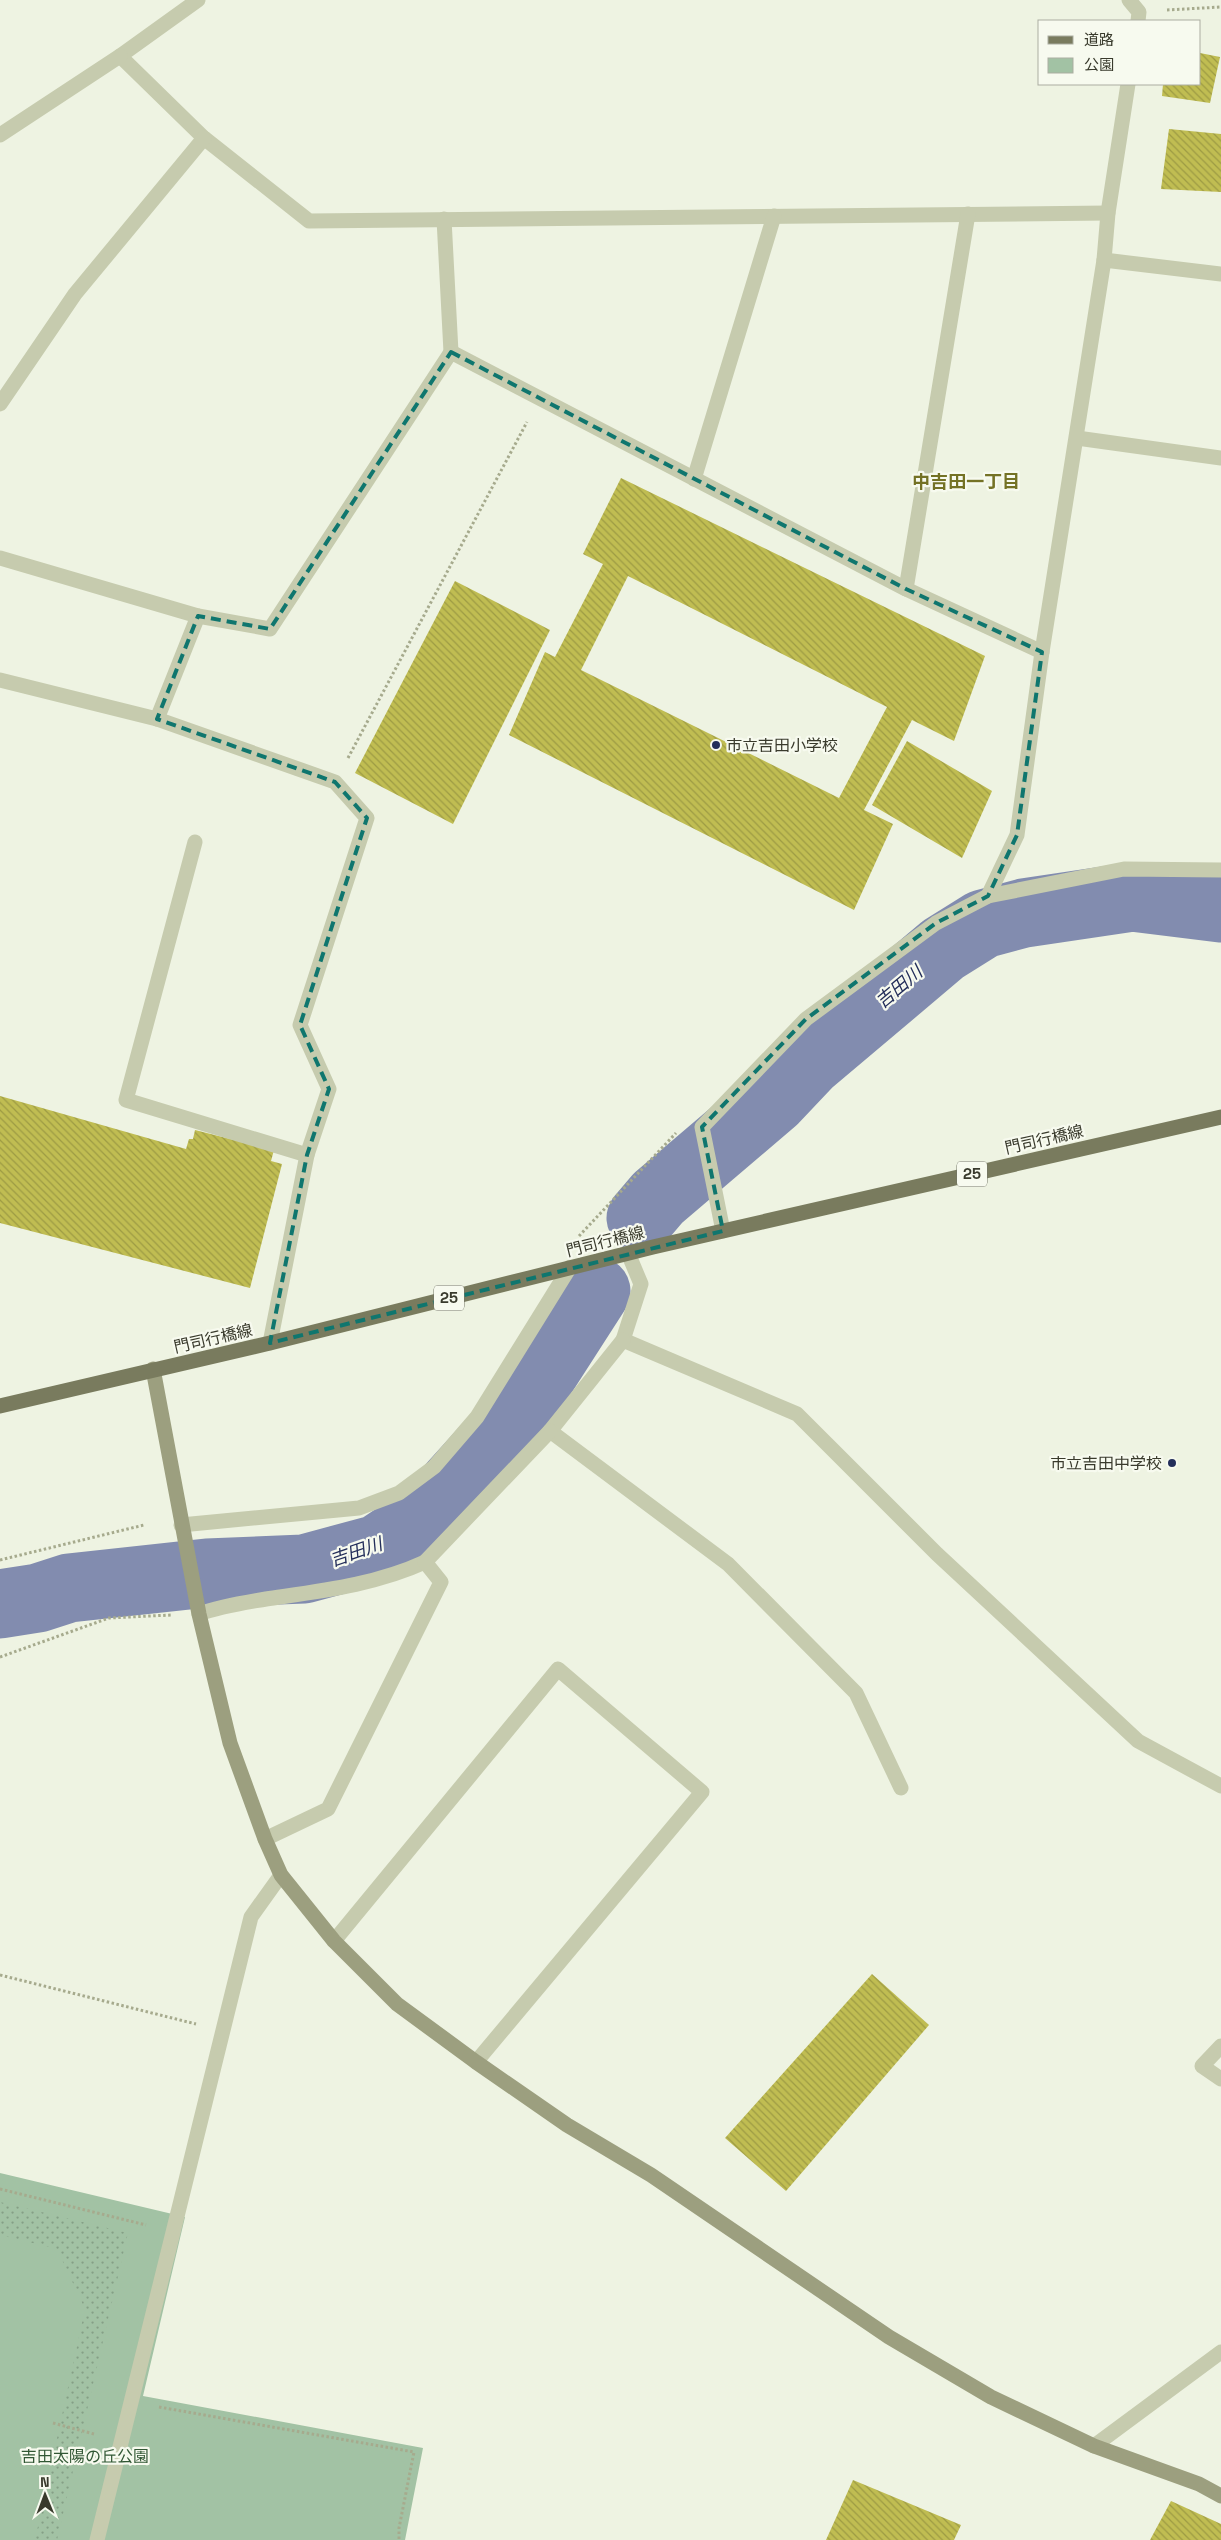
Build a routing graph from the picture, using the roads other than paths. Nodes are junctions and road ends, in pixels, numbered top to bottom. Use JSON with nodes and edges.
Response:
{"nodes":[{"id":1,"x":198,"y":0,"type":"edge"},
{"id":2,"x":1129,"y":0,"type":"edge"},
{"id":3,"x":1138,"y":17,"type":"edge"},
{"id":4,"x":120,"y":56,"type":"junction"},
{"id":5,"x":1128,"y":85,"type":"edge"},
{"id":6,"x":0,"y":135,"type":"edge"},
{"id":7,"x":204,"y":138,"type":"junction"},
{"id":8,"x":1108,"y":213,"type":"junction"},
{"id":9,"x":968,"y":214,"type":"junction"},
{"id":10,"x":774,"y":216,"type":"junction"},
{"id":11,"x":444,"y":219,"type":"junction"},
{"id":12,"x":1104,"y":260,"type":"junction"},
{"id":13,"x":1221,"y":274,"type":"edge"},
{"id":14,"x":451,"y":352,"type":"junction"},
{"id":15,"x":0,"y":404,"type":"edge"},
{"id":16,"x":1077,"y":438,"type":"junction"},
{"id":17,"x":1221,"y":458,"type":"edge"},
{"id":18,"x":694,"y":480,"type":"junction"},
{"id":19,"x":0,"y":558,"type":"edge"},
{"id":20,"x":906,"y":589,"type":"junction"},
{"id":21,"x":198,"y":616,"type":"junction"},
{"id":22,"x":1042,"y":652,"type":"junction"},
{"id":23,"x":0,"y":680,"type":"edge"},
{"id":24,"x":157,"y":718,"type":"junction"},
{"id":25,"x":195,"y":842,"type":"dead end"},
{"id":26,"x":1221,"y":870,"type":"edge"},
{"id":27,"x":988,"y":896,"type":"junction"},
{"id":28,"x":1221,"y":1116,"type":"edge"},
{"id":29,"x":307,"y":1155,"type":"junction"},
{"id":30,"x":722,"y":1230,"type":"junction"},
{"id":31,"x":628,"y":1253,"type":"junction"},
{"id":32,"x":570,"y":1267,"type":"junction"},
{"id":33,"x":623,"y":1340,"type":"junction"},
{"id":34,"x":270,"y":1343,"type":"junction"},
{"id":35,"x":153,"y":1369,"type":"junction"},
{"id":36,"x":0,"y":1406,"type":"edge"},
{"id":37,"x":550,"y":1431,"type":"junction"},
{"id":38,"x":181,"y":1525,"type":"junction"},
{"id":39,"x":426,"y":1562,"type":"junction"},
{"id":40,"x":199,"y":1614,"type":"junction"},
{"id":41,"x":1221,"y":1786,"type":"edge"},
{"id":42,"x":901,"y":1788,"type":"dead end"},
{"id":43,"x":265,"y":1839,"type":"junction"},
{"id":44,"x":281,"y":1875,"type":"junction"},
{"id":45,"x":334,"y":1940,"type":"junction"},
{"id":46,"x":1221,"y":2046,"type":"edge"},
{"id":47,"x":476,"y":2062,"type":"junction"},
{"id":48,"x":1221,"y":2079,"type":"edge"},
{"id":49,"x":1221,"y":2352,"type":"edge"},
{"id":50,"x":1094,"y":2446,"type":"junction"},
{"id":51,"x":1221,"y":2496,"type":"edge"},
{"id":52,"x":97,"y":2540,"type":"edge"}],
"edges":[{"from":1,"to":4,"type":"street"},
{"from":2,"to":3,"type":"street"},
{"from":4,"to":6,"type":"street"},
{"from":4,"to":7,"type":"street"},
{"from":5,"to":8,"type":"street"},
{"from":7,"to":11,"type":"street"},
{"from":7,"to":15,"type":"street"},
{"from":8,"to":9,"type":"street"},
{"from":8,"to":12,"type":"street"},
{"from":9,"to":10,"type":"street"},
{"from":9,"to":20,"type":"street"},
{"from":10,"to":11,"type":"street"},
{"from":10,"to":18,"type":"street"},
{"from":11,"to":14,"type":"street"},
{"from":12,"to":13,"type":"street"},
{"from":12,"to":16,"type":"street"},
{"from":14,"to":18,"type":"street"},
{"from":14,"to":21,"type":"street"},
{"from":16,"to":17,"type":"street"},
{"from":16,"to":22,"type":"street"},
{"from":18,"to":20,"type":"street"},
{"from":19,"to":21,"type":"street"},
{"from":20,"to":22,"type":"street"},
{"from":21,"to":24,"type":"street"},
{"from":22,"to":27,"type":"street"},
{"from":23,"to":24,"type":"street"},
{"from":24,"to":29,"type":"street"},
{"from":25,"to":29,"type":"street"},
{"from":26,"to":27,"type":"street"},
{"from":27,"to":30,"type":"street"},
{"from":28,"to":30,"type":"main road","name":"門司行橋線","number":"25"},
{"from":29,"to":34,"type":"street"},
{"from":30,"to":31,"type":"main road","name":"門司行橋線","number":"25"},
{"from":31,"to":32,"type":"main road","name":"門司行橋線","number":"25"},
{"from":31,"to":33,"type":"street"},
{"from":32,"to":34,"type":"main road","name":"門司行橋線","number":"25"},
{"from":32,"to":38,"type":"street"},
{"from":33,"to":37,"type":"street"},
{"from":33,"to":41,"type":"street"},
{"from":34,"to":35,"type":"main road","name":"門司行橋線","number":"25"},
{"from":35,"to":36,"type":"main road","name":"門司行橋線","number":"25"},
{"from":35,"to":38,"type":"street"},
{"from":37,"to":39,"type":"street"},
{"from":37,"to":42,"type":"street"},
{"from":38,"to":40,"type":"street"},
{"from":39,"to":40,"type":"street"},
{"from":39,"to":43,"type":"street"},
{"from":40,"to":43,"type":"street"},
{"from":43,"to":44,"type":"street"},
{"from":44,"to":45,"type":"street"},
{"from":44,"to":52,"type":"street"},
{"from":45,"to":47,"type":"street"},
{"from":45,"to":47,"type":"street"},
{"from":46,"to":48,"type":"street"},
{"from":47,"to":50,"type":"street"},
{"from":49,"to":50,"type":"street"},
{"from":50,"to":51,"type":"street"}]}
